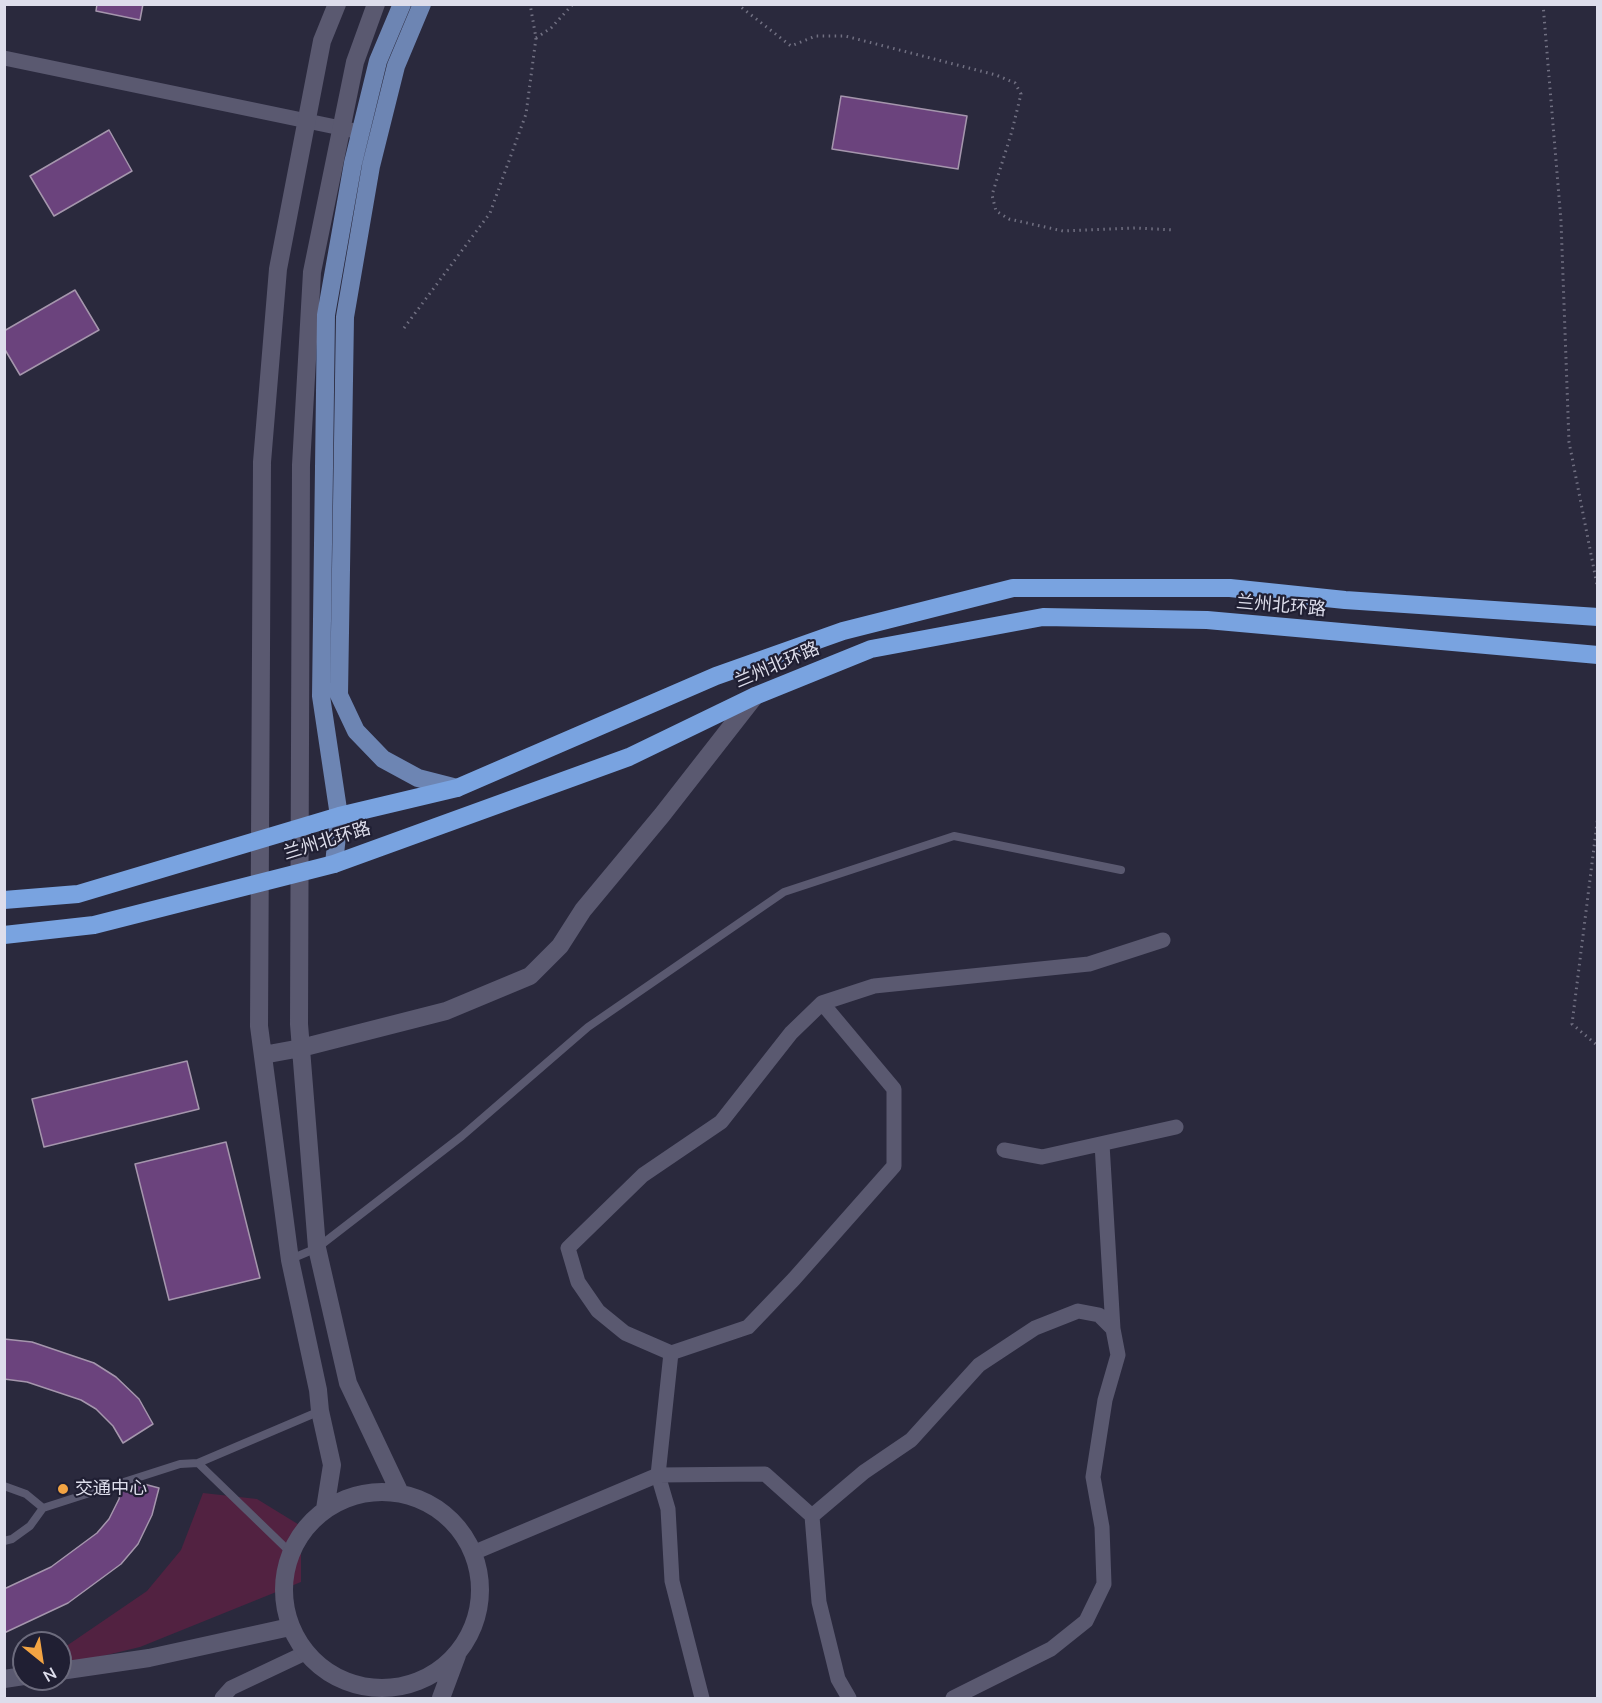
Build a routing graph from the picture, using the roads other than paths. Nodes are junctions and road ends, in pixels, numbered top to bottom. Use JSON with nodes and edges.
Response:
{"nodes":[{"id":1,"x":337,"y":4,"type":"edge"},
{"id":2,"x":376,"y":4,"type":"edge"},
{"id":3,"x":402,"y":4,"type":"edge"},
{"id":4,"x":422,"y":4,"type":"edge"},
{"id":5,"x":4,"y":58,"type":"edge"},
{"id":6,"x":360,"y":132,"type":"junction"},
{"id":7,"x":1598,"y":618,"type":"edge"},
{"id":8,"x":1598,"y":655,"type":"edge"},
{"id":9,"x":755,"y":696,"type":"junction"},
{"id":10,"x":456,"y":788,"type":"junction"},
{"id":11,"x":339,"y":816,"type":"junction"},
{"id":12,"x":334,"y":864,"type":"junction"},
{"id":13,"x":1121,"y":870,"type":"dead end"},
{"id":14,"x":4,"y":900,"type":"edge"},
{"id":15,"x":4,"y":935,"type":"edge"},
{"id":16,"x":1163,"y":940,"type":"dead end"},
{"id":17,"x":822,"y":1003,"type":"junction"},
{"id":18,"x":301,"y":1048,"type":"junction"},
{"id":19,"x":263,"y":1055,"type":"junction"},
{"id":20,"x":1176,"y":1127,"type":"dead end"},
{"id":21,"x":1102,"y":1144,"type":"junction"},
{"id":22,"x":1004,"y":1150,"type":"dead end"},
{"id":23,"x":317,"y":1248,"type":"junction"},
{"id":24,"x":290,"y":1260,"type":"junction"},
{"id":25,"x":1113,"y":1329,"type":"junction"},
{"id":26,"x":671,"y":1353,"type":"junction"},
{"id":27,"x":321,"y":1411,"type":"junction"},
{"id":28,"x":198,"y":1462,"type":"junction"},
{"id":29,"x":658,"y":1475,"type":"junction"},
{"id":30,"x":4,"y":1486,"type":"edge"},
{"id":31,"x":400,"y":1493,"type":"junction"},
{"id":32,"x":43,"y":1508,"type":"junction"},
{"id":33,"x":325,"y":1509,"type":"junction"},
{"id":34,"x":812,"y":1516,"type":"junction"},
{"id":35,"x":4,"y":1541,"type":"edge"},
{"id":36,"x":290,"y":1552,"type":"junction"},
{"id":37,"x":473,"y":1553,"type":"junction"},
{"id":38,"x":290,"y":1627,"type":"junction"},
{"id":39,"x":458,"y":1652,"type":"junction"},
{"id":40,"x":305,"y":1653,"type":"junction"},
{"id":41,"x":72,"y":1669,"type":"edge"},
{"id":42,"x":354,"y":1685,"type":"junction"},
{"id":43,"x":222,"y":1698,"type":"edge"},
{"id":44,"x":375,"y":1698,"type":"edge"},
{"id":45,"x":441,"y":1698,"type":"edge"},
{"id":46,"x":702,"y":1698,"type":"edge"},
{"id":47,"x":849,"y":1698,"type":"edge"},
{"id":48,"x":953,"y":1698,"type":"edge"}],
"edges":[{"from":1,"to":19,"type":"main road"},
{"from":2,"to":18,"type":"main road"},
{"from":3,"to":6,"type":"main road"},
{"from":4,"to":10,"type":"main road"},
{"from":5,"to":6,"type":"street"},
{"from":6,"to":11,"type":"main road"},
{"from":7,"to":10,"type":"highway","name":"兰州北环路"},
{"from":8,"to":9,"type":"highway","name":"兰州北环路"},
{"from":9,"to":12,"type":"highway","name":"兰州北环路"},
{"from":9,"to":18,"type":"main road"},
{"from":10,"to":11,"type":"highway","name":"兰州北环路"},
{"from":11,"to":12,"type":"main road"},
{"from":11,"to":14,"type":"highway","name":"兰州北环路"},
{"from":12,"to":15,"type":"highway","name":"兰州北环路"},
{"from":13,"to":23,"type":"lane"},
{"from":16,"to":17,"type":"street"},
{"from":17,"to":26,"type":"street"},
{"from":17,"to":26,"type":"street"},
{"from":18,"to":19,"type":"main road"},
{"from":18,"to":23,"type":"main road"},
{"from":19,"to":24,"type":"main road"},
{"from":20,"to":21,"type":"street"},
{"from":21,"to":22,"type":"street"},
{"from":21,"to":25,"type":"street"},
{"from":23,"to":24,"type":"lane"},
{"from":23,"to":31,"type":"main road"},
{"from":24,"to":27,"type":"main road"},
{"from":25,"to":34,"type":"street"},
{"from":25,"to":48,"type":"street"},
{"from":26,"to":29,"type":"street"},
{"from":27,"to":28,"type":"lane"},
{"from":27,"to":33,"type":"main road"},
{"from":28,"to":32,"type":"lane"},
{"from":28,"to":36,"type":"lane"},
{"from":29,"to":34,"type":"street"},
{"from":29,"to":37,"type":"street"},
{"from":29,"to":46,"type":"street"},
{"from":30,"to":32,"type":"lane"},
{"from":31,"to":33,"type":"main road"},
{"from":31,"to":37,"type":"main road"},
{"from":32,"to":35,"type":"lane"},
{"from":33,"to":36,"type":"main road"},
{"from":34,"to":47,"type":"street"},
{"from":36,"to":38,"type":"main road"},
{"from":37,"to":39,"type":"main road"},
{"from":38,"to":40,"type":"main road"},
{"from":38,"to":41,"type":"main road"},
{"from":39,"to":42,"type":"main road"},
{"from":39,"to":45,"type":"main road"},
{"from":40,"to":42,"type":"main road"},
{"from":40,"to":43,"type":"street"},
{"from":42,"to":44,"type":"main road"}]}
